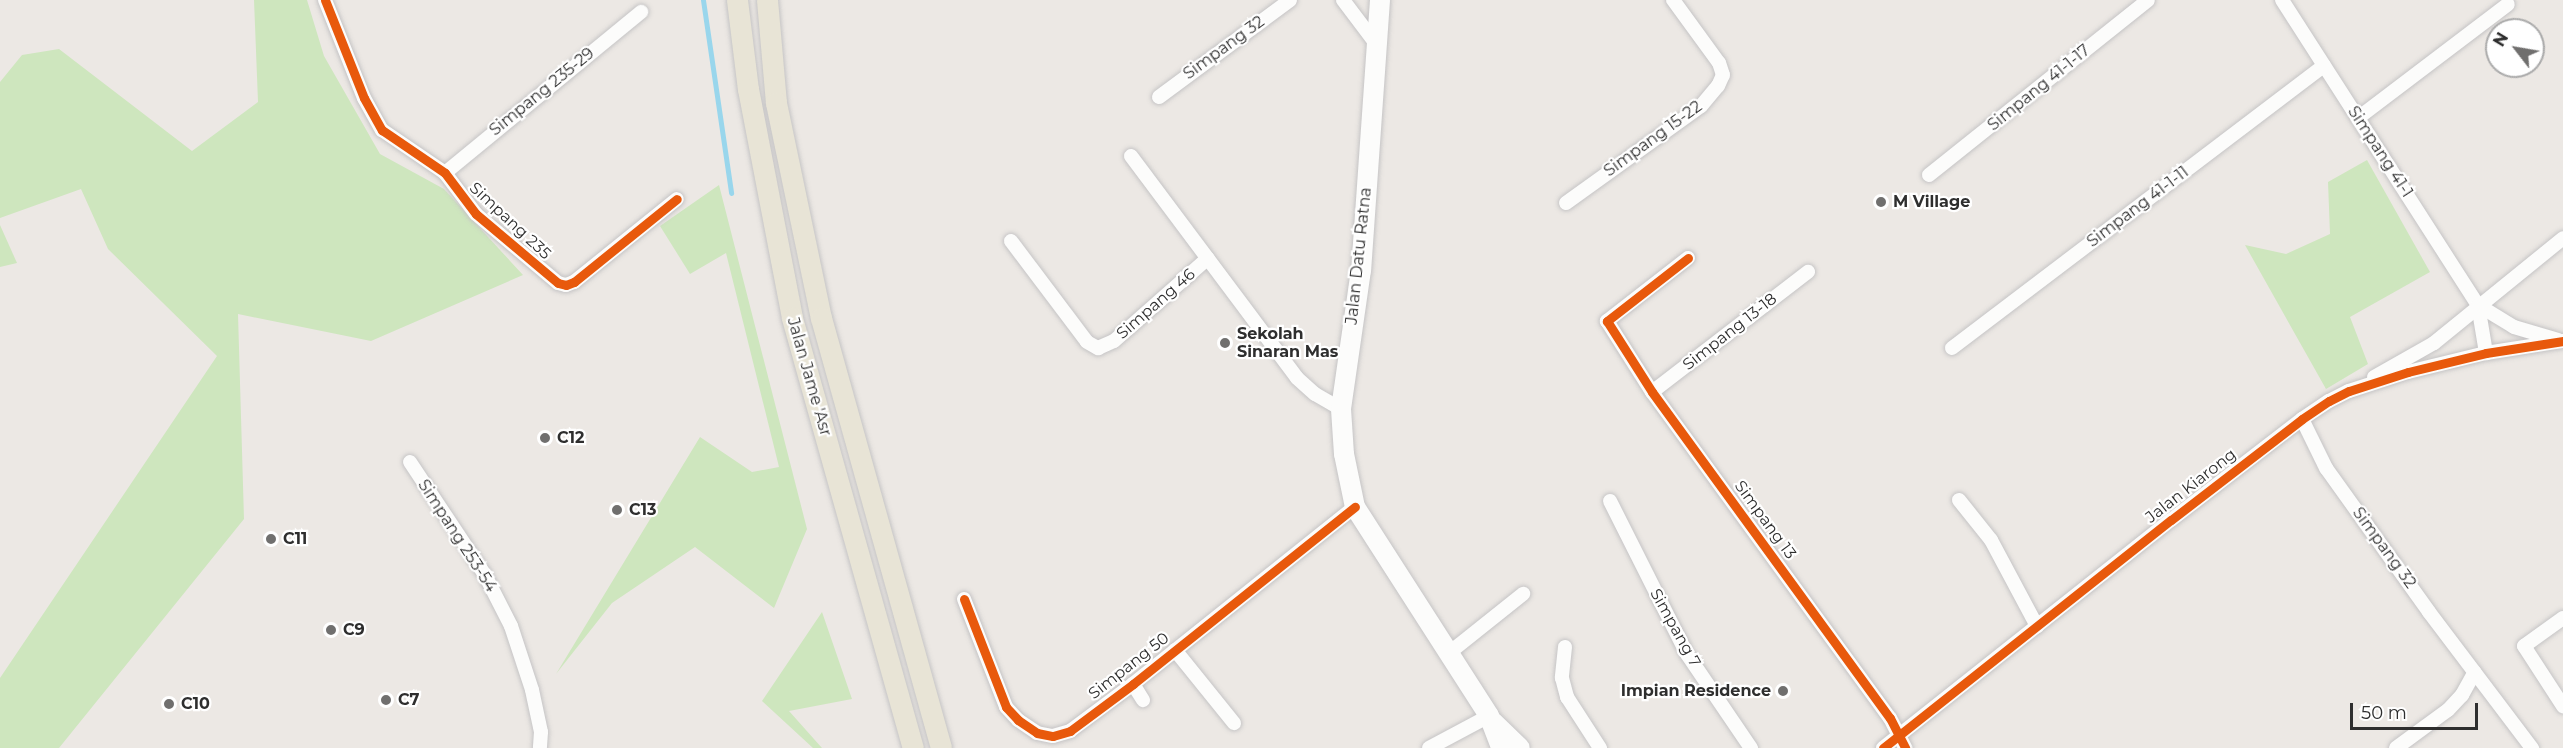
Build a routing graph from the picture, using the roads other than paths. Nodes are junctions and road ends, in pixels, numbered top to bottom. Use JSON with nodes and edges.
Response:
{"nodes":[{"id":1,"x":325,"y":0,"type":"edge"},
{"id":2,"x":737,"y":0,"type":"edge"},
{"id":3,"x":767,"y":0,"type":"edge"},
{"id":4,"x":1290,"y":0,"type":"edge"},
{"id":5,"x":1343,"y":0,"type":"edge"},
{"id":6,"x":1380,"y":0,"type":"edge"},
{"id":7,"x":1673,"y":0,"type":"edge"},
{"id":8,"x":2148,"y":0,"type":"edge"},
{"id":9,"x":2282,"y":0,"type":"edge"},
{"id":10,"x":2508,"y":4,"type":"dead end"},
{"id":11,"x":641,"y":12,"type":"dead end"},
{"id":12,"x":1377,"y":45,"type":"junction"},
{"id":13,"x":2324,"y":66,"type":"junction"},
{"id":14,"x":1159,"y":97,"type":"dead end"},
{"id":15,"x":2358,"y":118,"type":"junction"},
{"id":16,"x":1131,"y":156,"type":"dead end"},
{"id":17,"x":445,"y":174,"type":"junction"},
{"id":18,"x":1929,"y":175,"type":"dead end"},
{"id":19,"x":677,"y":199,"type":"dead end"},
{"id":20,"x":1566,"y":203,"type":"dead end"},
{"id":21,"x":2563,"y":238,"type":"edge"},
{"id":22,"x":1011,"y":242,"type":"dead end"},
{"id":23,"x":1208,"y":258,"type":"junction"},
{"id":24,"x":1688,"y":258,"type":"dead end"},
{"id":25,"x":1808,"y":272,"type":"dead end"},
{"id":26,"x":2478,"y":305,"type":"junction"},
{"id":27,"x":2563,"y":341,"type":"edge"},
{"id":28,"x":1952,"y":348,"type":"dead end"},
{"id":29,"x":2486,"y":353,"type":"junction"},
{"id":30,"x":2349,"y":391,"type":"junction"},
{"id":31,"x":1652,"y":393,"type":"junction"},
{"id":32,"x":1341,"y":409,"type":"junction"},
{"id":33,"x":2302,"y":419,"type":"junction"},
{"id":34,"x":410,"y":462,"type":"dead end"},
{"id":35,"x":1959,"y":500,"type":"dead end"},
{"id":36,"x":1610,"y":501,"type":"dead end"},
{"id":37,"x":1355,"y":507,"type":"junction"},
{"id":38,"x":1523,"y":594,"type":"dead end"},
{"id":39,"x":964,"y":599,"type":"dead end"},
{"id":40,"x":2563,"y":618,"type":"edge"},
{"id":41,"x":2037,"y":626,"type":"junction"},
{"id":42,"x":1565,"y":647,"type":"dead end"},
{"id":43,"x":1175,"y":650,"type":"junction"},
{"id":44,"x":1449,"y":653,"type":"junction"},
{"id":45,"x":2475,"y":672,"type":"junction"},
{"id":46,"x":1132,"y":684,"type":"junction"},
{"id":47,"x":1143,"y":700,"type":"dead end"},
{"id":48,"x":2563,"y":706,"type":"edge"},
{"id":49,"x":1491,"y":719,"type":"junction"},
{"id":50,"x":1234,"y":723,"type":"dead end"},
{"id":51,"x":1901,"y":742,"type":"edge"},
{"id":52,"x":540,"y":748,"type":"edge"},
{"id":53,"x":913,"y":748,"type":"edge"},
{"id":54,"x":941,"y":748,"type":"edge"},
{"id":55,"x":1429,"y":748,"type":"edge"},
{"id":56,"x":1501,"y":748,"type":"edge"},
{"id":57,"x":1520,"y":748,"type":"edge"},
{"id":58,"x":1600,"y":748,"type":"edge"},
{"id":59,"x":1751,"y":748,"type":"edge"},
{"id":60,"x":1883,"y":748,"type":"edge"},
{"id":61,"x":2396,"y":748,"type":"edge"},
{"id":62,"x":2532,"y":748,"type":"edge"}],
"edges":[{"from":1,"to":17,"type":"street","name":"Simpang 235"},
{"from":2,"to":53,"type":"main road","name":"Jalan Jame 'Asr"},
{"from":3,"to":54,"type":"main road","name":"Jalan Jame 'Asr"},
{"from":4,"to":14,"type":"street","name":"Simpang 32"},
{"from":5,"to":12,"type":"street"},
{"from":6,"to":12,"type":"main road","name":"Jalan Datu Ratna"},
{"from":7,"to":20,"type":"street","name":"Simpang 15-22"},
{"from":8,"to":18,"type":"street","name":"Simpang 41-1-17"},
{"from":9,"to":13,"type":"street","name":"Simpang 41-1"},
{"from":10,"to":15,"type":"street"},
{"from":11,"to":17,"type":"street","name":"Simpang 235-29"},
{"from":12,"to":32,"type":"main road","name":"Jalan Datu Ratna"},
{"from":13,"to":15,"type":"street","name":"Simpang 41-1"},
{"from":13,"to":28,"type":"street","name":"Simpang 41-1-11"},
{"from":15,"to":26,"type":"street","name":"Simpang 41-1"},
{"from":16,"to":23,"type":"street","name":"Simpang 46"},
{"from":17,"to":19,"type":"street","name":"Simpang 235"},
{"from":21,"to":26,"type":"street"},
{"from":22,"to":23,"type":"street","name":"Simpang 46"},
{"from":23,"to":32,"type":"street","name":"Simpang 46"},
{"from":24,"to":31,"type":"street","name":"Simpang 13"},
{"from":25,"to":31,"type":"street","name":"Simpang 13-18"},
{"from":26,"to":27,"type":"street","name":"Simpang 41-1"},
{"from":26,"to":29,"type":"street","name":"Simpang 41-1"},
{"from":26,"to":30,"type":"street"},
{"from":27,"to":29,"type":"street","name":"Jalan Kiarong"},
{"from":29,"to":30,"type":"street","name":"Jalan Kiarong"},
{"from":30,"to":33,"type":"street","name":"Jalan Kiarong"},
{"from":31,"to":51,"type":"street","name":"Simpang 13"},
{"from":32,"to":37,"type":"main road","name":"Jalan Datu Ratna"},
{"from":33,"to":41,"type":"street","name":"Jalan Kiarong"},
{"from":33,"to":45,"type":"street","name":"Simpang 32"},
{"from":34,"to":52,"type":"street","name":"Simpang 253-54"},
{"from":35,"to":41,"type":"street"},
{"from":36,"to":59,"type":"street","name":"Simpang 7"},
{"from":37,"to":43,"type":"street","name":"Simpang 50"},
{"from":37,"to":44,"type":"main road","name":"Jalan Datu Ratna"},
{"from":38,"to":44,"type":"street"},
{"from":39,"to":46,"type":"street","name":"Simpang 50"},
{"from":40,"to":48,"type":"street"},
{"from":41,"to":51,"type":"street","name":"Jalan Kiarong"},
{"from":42,"to":58,"type":"street"},
{"from":43,"to":46,"type":"street","name":"Simpang 50"},
{"from":43,"to":50,"type":"street"},
{"from":44,"to":49,"type":"main road","name":"Jalan Datu Ratna"},
{"from":45,"to":61,"type":"street"},
{"from":45,"to":62,"type":"street","name":"Simpang 32"},
{"from":46,"to":47,"type":"street"},
{"from":49,"to":55,"type":"street"},
{"from":49,"to":56,"type":"main road","name":"Jalan Datu Ratna"},
{"from":49,"to":57,"type":"main road","name":"Jalan Datu Ratna"},
{"from":51,"to":60,"type":"street","name":"Jalan Kiarong"}]}
